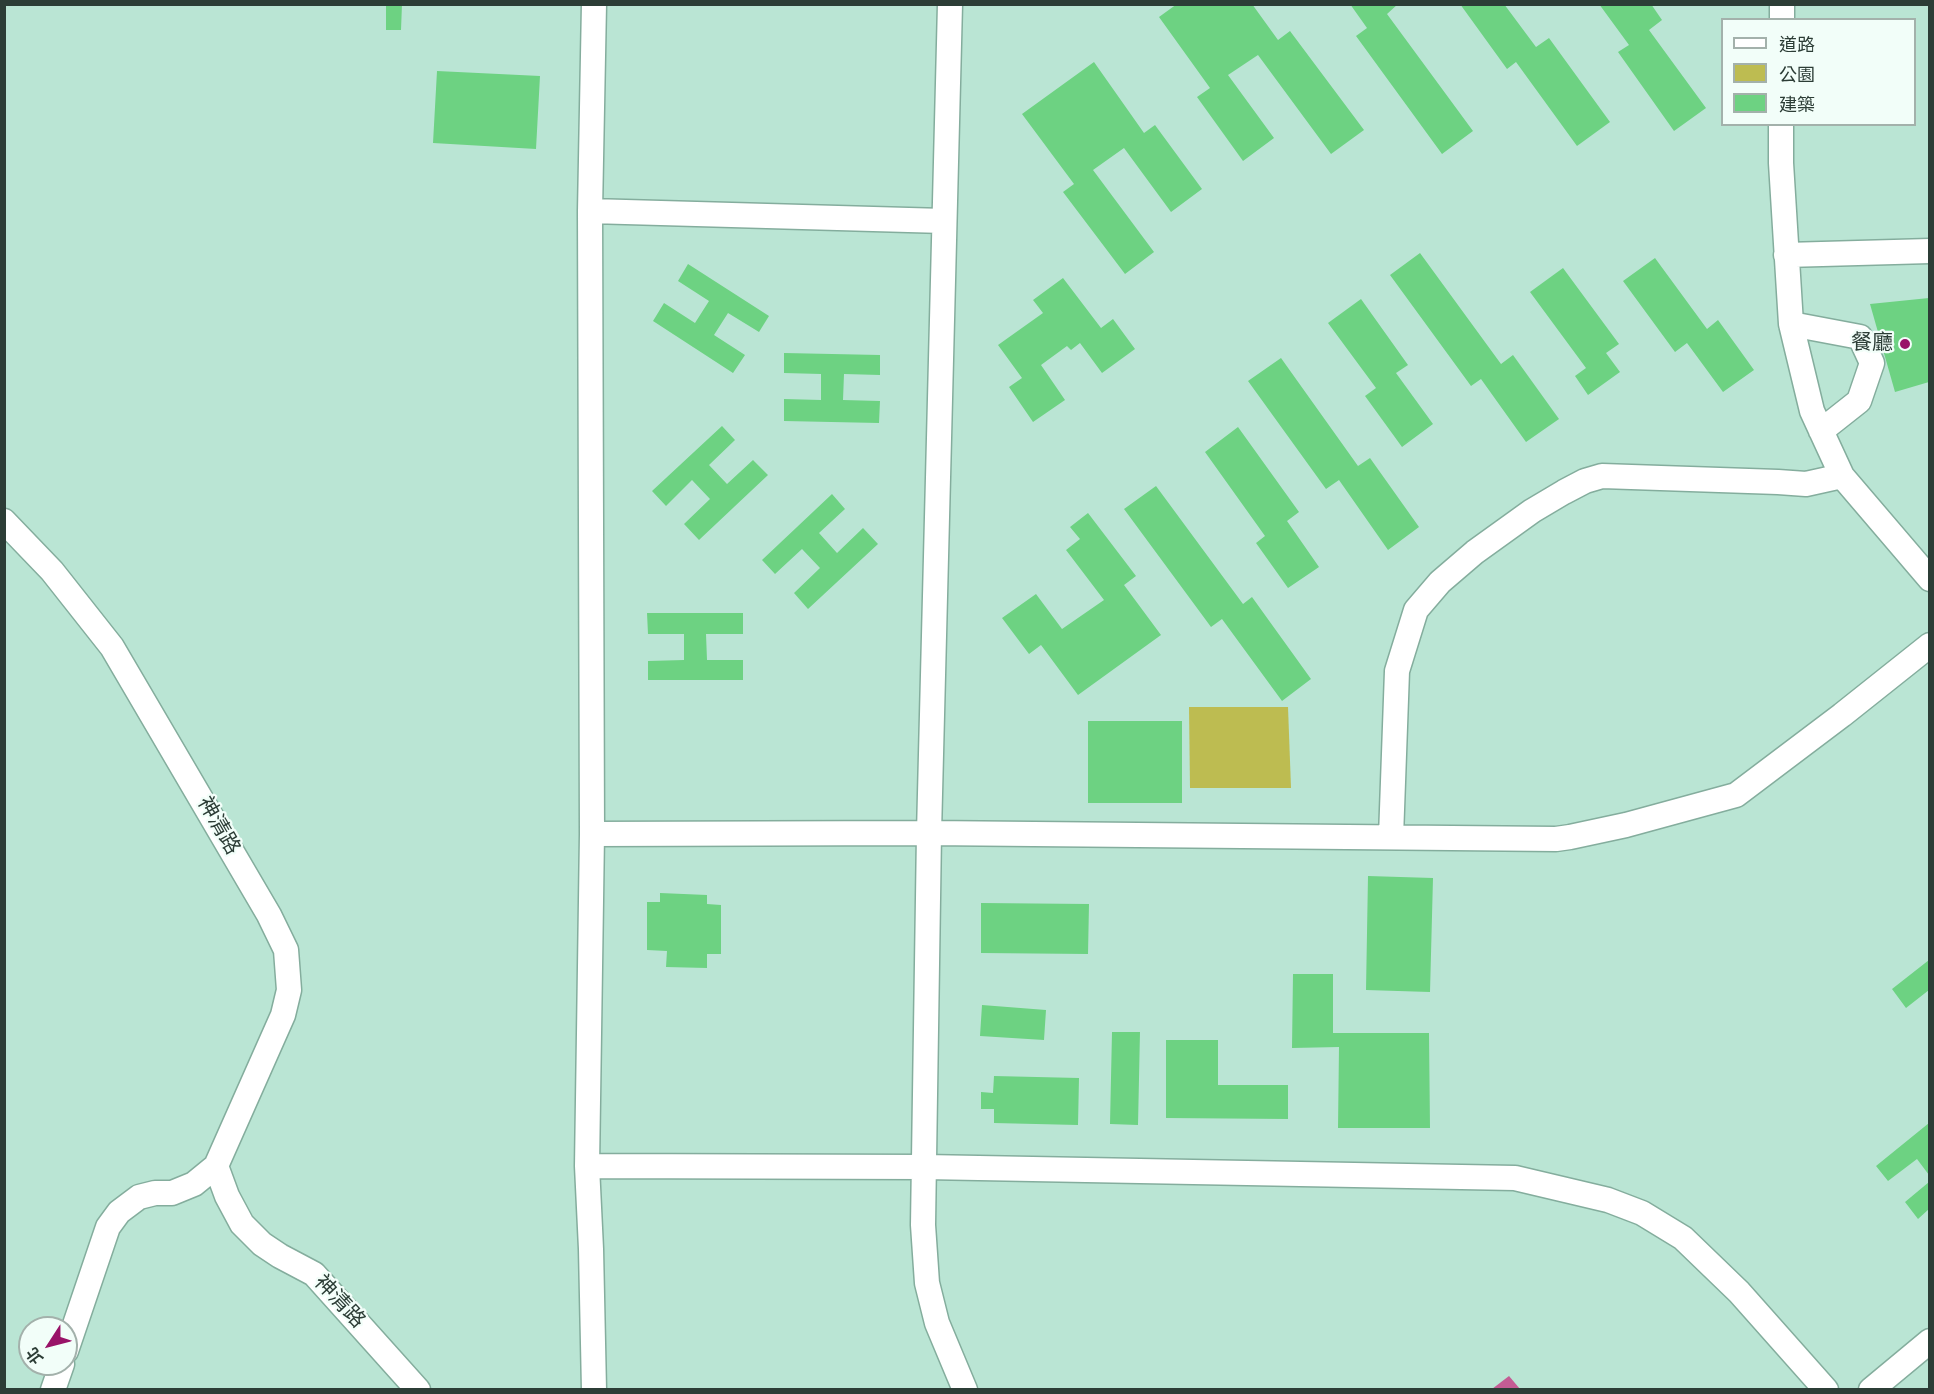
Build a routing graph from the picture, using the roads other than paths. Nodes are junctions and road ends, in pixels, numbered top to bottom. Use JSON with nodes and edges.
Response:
{"nodes":[{"id":1,"x":594,"y":4,"type":"edge"},
{"id":2,"x":950,"y":4,"type":"edge"},
{"id":3,"x":1781,"y":126,"type":"edge"},
{"id":4,"x":590,"y":211,"type":"junction"},
{"id":5,"x":944,"y":221,"type":"junction"},
{"id":6,"x":1929,"y":251,"type":"edge"},
{"id":7,"x":1786,"y":255,"type":"junction"},
{"id":8,"x":1791,"y":324,"type":"junction"},
{"id":9,"x":1821,"y":430,"type":"junction"},
{"id":10,"x":1842,"y":476,"type":"junction"},
{"id":11,"x":4,"y":521,"type":"edge"},
{"id":12,"x":1927,"y":570,"type":"edge"},
{"id":13,"x":1929,"y":645,"type":"edge"},
{"id":14,"x":929,"y":833,"type":"junction"},
{"id":15,"x":592,"y":834,"type":"junction"},
{"id":16,"x":1391,"y":837,"type":"junction"},
{"id":17,"x":216,"y":1166,"type":"junction"},
{"id":18,"x":586,"y":1167,"type":"junction"},
{"id":19,"x":925,"y":1167,"type":"junction"},
{"id":20,"x":78,"y":1316,"type":"edge"},
{"id":21,"x":1929,"y":1341,"type":"edge"},
{"id":22,"x":418,"y":1389,"type":"edge"},
{"id":23,"x":594,"y":1389,"type":"edge"},
{"id":24,"x":965,"y":1389,"type":"edge"},
{"id":25,"x":1826,"y":1389,"type":"edge"},
{"id":26,"x":1871,"y":1389,"type":"edge"}],
"edges":[{"from":1,"to":4,"type":"street"},
{"from":2,"to":5,"type":"street"},
{"from":3,"to":7,"type":"street"},
{"from":4,"to":5,"type":"street"},
{"from":4,"to":15,"type":"street"},
{"from":5,"to":14,"type":"street"},
{"from":6,"to":7,"type":"street"},
{"from":7,"to":8,"type":"street"},
{"from":8,"to":9,"type":"street"},
{"from":8,"to":9,"type":"street"},
{"from":9,"to":10,"type":"street"},
{"from":10,"to":12,"type":"street"},
{"from":10,"to":16,"type":"street"},
{"from":11,"to":17,"type":"street","name":"神清路"},
{"from":13,"to":16,"type":"street"},
{"from":14,"to":15,"type":"street"},
{"from":14,"to":16,"type":"street"},
{"from":14,"to":19,"type":"street"},
{"from":15,"to":18,"type":"street"},
{"from":17,"to":20,"type":"street","name":"神清路"},
{"from":17,"to":22,"type":"street","name":"神清路"},
{"from":18,"to":19,"type":"street"},
{"from":18,"to":23,"type":"street"},
{"from":19,"to":24,"type":"street"},
{"from":19,"to":25,"type":"street"},
{"from":21,"to":26,"type":"street"}]}
